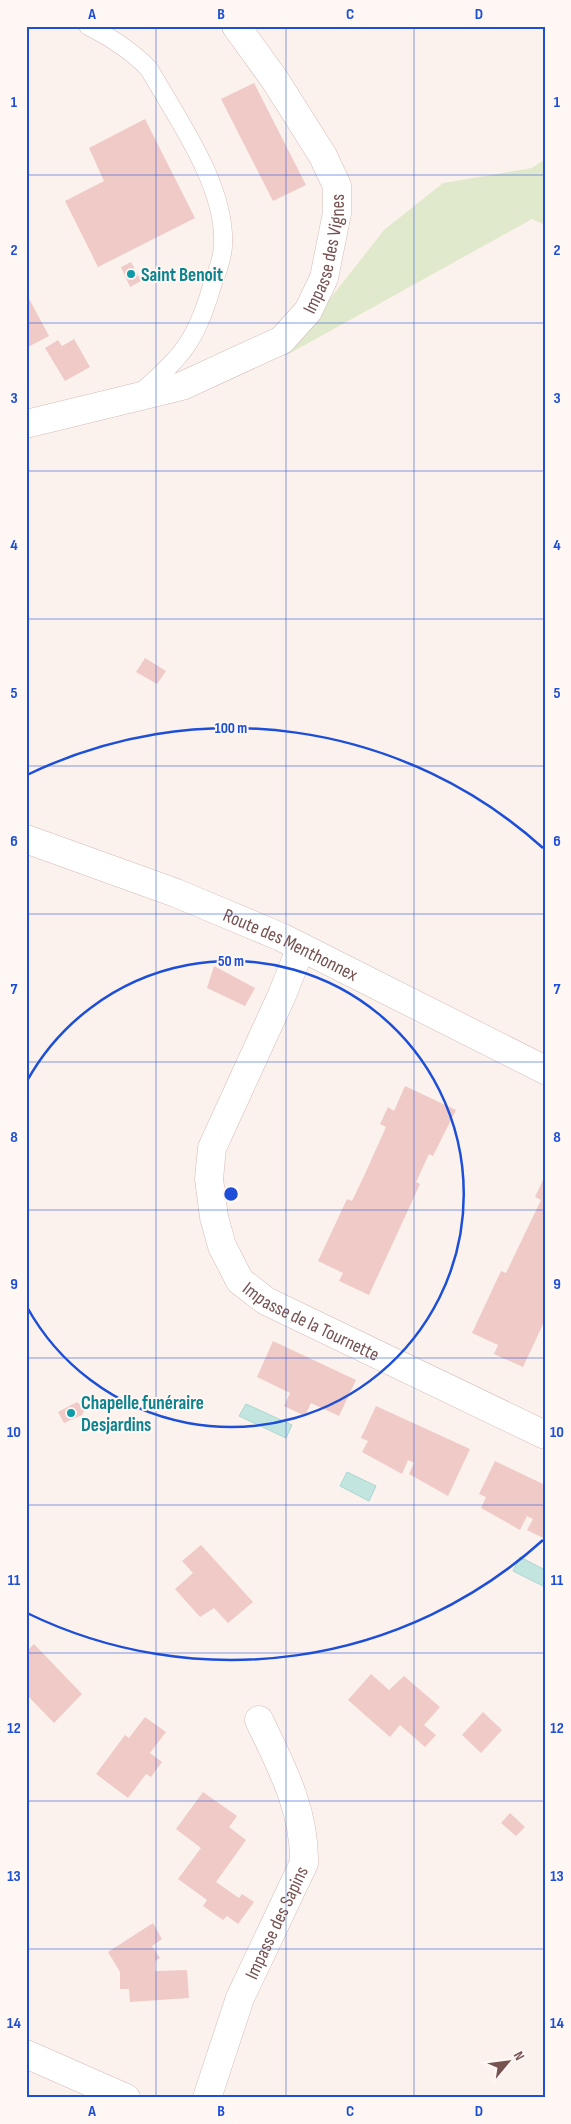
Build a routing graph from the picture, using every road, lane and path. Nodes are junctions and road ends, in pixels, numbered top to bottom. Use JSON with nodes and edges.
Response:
{"nodes":[{"id":1,"x":88,"y":26,"type":"edge"},
{"id":2,"x":236,"y":26,"type":"edge"},
{"id":3,"x":134,"y":398,"type":"junction"},
{"id":4,"x":26,"y":424,"type":"edge"},
{"id":5,"x":26,"y":839,"type":"edge"},
{"id":6,"x":301,"y":947,"type":"junction"},
{"id":7,"x":545,"y":1070,"type":"edge"},
{"id":8,"x":545,"y":1435,"type":"edge"},
{"id":9,"x":259,"y":1720,"type":"dead end"},
{"id":10,"x":26,"y":2054,"type":"edge"},
{"id":11,"x":126,"y":2098,"type":"edge"},
{"id":12,"x":207,"y":2098,"type":"edge"}],
"edges":[{"from":1,"to":3,"type":"lane","name":"Impasse des Vignes"},
{"from":2,"to":3,"type":"street","name":"Impasse des Vignes"},
{"from":3,"to":4,"type":"street","name":"Impasse des Vignes"},
{"from":5,"to":6,"type":"street","name":"Route des Menthonnex"},
{"from":6,"to":7,"type":"street","name":"Route des Menthonnex"},
{"from":6,"to":8,"type":"street","name":"Impasse de la Tournette"},
{"from":9,"to":12,"type":"street","name":"Impasse des Sapins"},
{"from":10,"to":11,"type":"street"}]}
